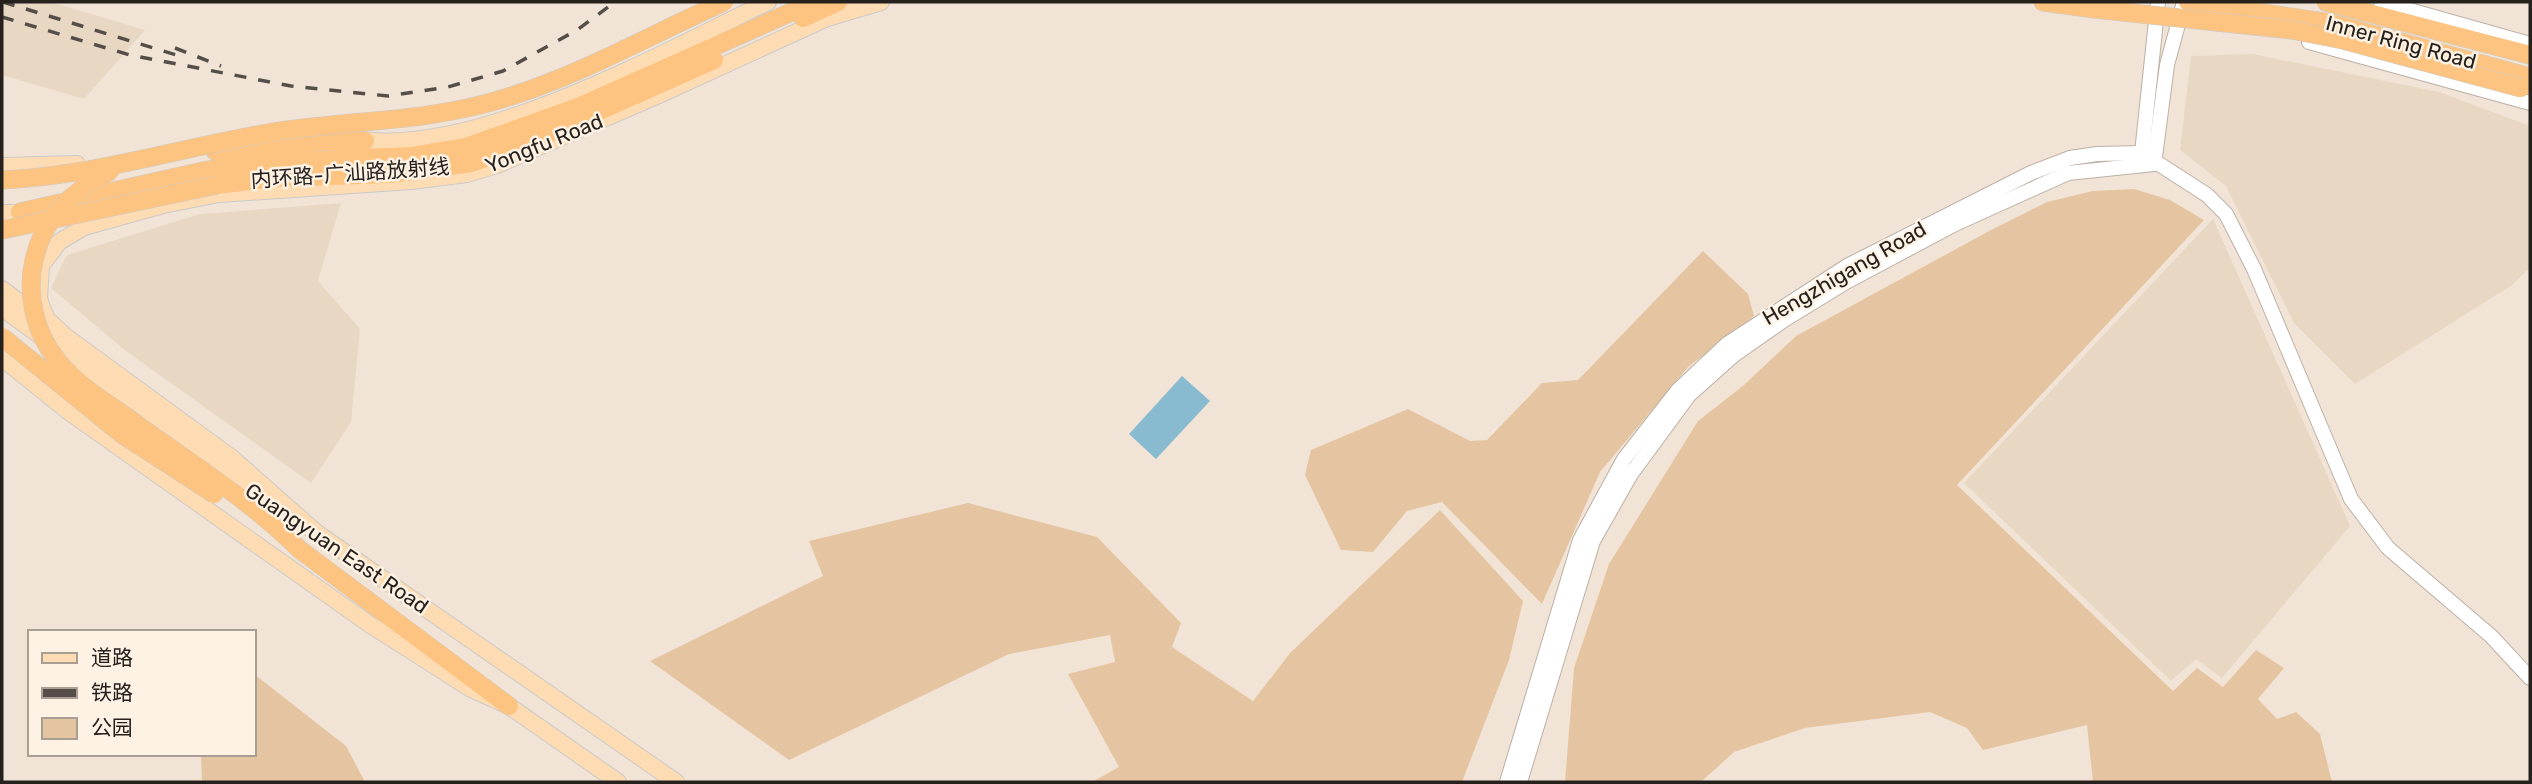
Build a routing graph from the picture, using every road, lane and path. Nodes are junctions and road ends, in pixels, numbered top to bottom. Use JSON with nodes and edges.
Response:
{"nodes":[{"id":1,"x":724,"y":2,"type":"edge"},
{"id":2,"x":768,"y":2,"type":"edge"},
{"id":3,"x":814,"y":2,"type":"edge"},
{"id":4,"x":838,"y":2,"type":"edge"},
{"id":5,"x":881,"y":2,"type":"edge"},
{"id":6,"x":2044,"y":2,"type":"edge"},
{"id":7,"x":2213,"y":2,"type":"edge"},
{"id":8,"x":2314,"y":2,"type":"edge"},
{"id":9,"x":2326,"y":2,"type":"edge"},
{"id":10,"x":2381,"y":2,"type":"edge"},
{"id":11,"x":2184,"y":6,"type":"edge"},
{"id":12,"x":2157,"y":8,"type":"edge"},
{"id":13,"x":2530,"y":44,"type":"edge"},
{"id":14,"x":2530,"y":57,"type":"edge"},
{"id":15,"x":2528,"y":87,"type":"edge"},
{"id":16,"x":365,"y":141,"type":"junction"},
{"id":17,"x":2142,"y":153,"type":"junction"},
{"id":18,"x":122,"y":164,"type":"junction"},
{"id":19,"x":2154,"y":164,"type":"junction"},
{"id":20,"x":2,"y":166,"type":"edge"},
{"id":21,"x":2,"y":181,"type":"edge"},
{"id":22,"x":11,"y":212,"type":"edge"},
{"id":23,"x":103,"y":220,"type":"junction"},
{"id":24,"x":2,"y":230,"type":"edge"},
{"id":25,"x":2,"y":241,"type":"edge"},
{"id":26,"x":2,"y":290,"type":"edge"},
{"id":27,"x":2,"y":309,"type":"edge"},
{"id":28,"x":2,"y":330,"type":"edge"},
{"id":29,"x":65,"y":336,"type":"junction"},
{"id":30,"x":2,"y":337,"type":"edge"},
{"id":31,"x":22,"y":347,"type":"junction"},
{"id":32,"x":2,"y":358,"type":"edge"},
{"id":33,"x":55,"y":402,"type":"junction"},
{"id":34,"x":195,"y":502,"type":"junction"},
{"id":35,"x":318,"y":534,"type":"junction"},
{"id":36,"x":299,"y":549,"type":"junction"},
{"id":37,"x":2530,"y":678,"type":"edge"},
{"id":38,"x":509,"y":706,"type":"junction"},
{"id":39,"x":618,"y":782,"type":"edge"},
{"id":40,"x":676,"y":782,"type":"edge"},
{"id":41,"x":1507,"y":782,"type":"edge"},
{"id":42,"x":1520,"y":782,"type":"edge"}],
"edges":[{"from":1,"to":18,"type":"highway","name":"内环路-广汕路放射线","bridge":true},
{"from":2,"to":16,"type":"main road","name":"Yongfu Road"},
{"from":3,"to":22,"type":"highway"},
{"from":4,"to":24,"type":"highway","name":"内环路-广汕路放射线","bridge":true},
{"from":5,"to":23,"type":"main road","name":"Yongfu Road"},
{"from":6,"to":12,"type":"main road"},
{"from":6,"to":15,"type":"highway","bridge":true},
{"from":7,"to":15,"type":"main road"},
{"from":8,"to":14,"type":"main road"},
{"from":9,"to":14,"type":"highway","name":"Inner Ring Road"},
{"from":10,"to":13,"type":"main road"},
{"from":11,"to":12,"type":"main road"},
{"from":11,"to":15,"type":"main road"},
{"from":11,"to":15,"type":"highway","name":"Inner Ring Road"},
{"from":11,"to":19,"type":"main road"},
{"from":12,"to":17,"type":"main road"},
{"from":16,"to":20,"type":"main road","name":"Yongfu Road"},
{"from":16,"to":21,"type":"highway","bridge":true},
{"from":17,"to":19,"type":"main road"},
{"from":17,"to":41,"type":"main road","name":"Hengzhigang Road"},
{"from":18,"to":21,"type":"highway","name":"内环路-广汕路放射线","bridge":true},
{"from":18,"to":36,"type":"highway","bridge":true},
{"from":19,"to":37,"type":"main road"},
{"from":19,"to":42,"type":"main road","name":"Hengzhigang Road"},
{"from":22,"to":23,"type":"main road"},
{"from":22,"to":25,"type":"main road"},
{"from":23,"to":29,"type":"main road"},
{"from":26,"to":29,"type":"main road"},
{"from":27,"to":35,"type":"main road","name":"Guangyuan East Road"},
{"from":28,"to":31,"type":"main road"},
{"from":29,"to":35,"type":"main road"},
{"from":30,"to":36,"type":"highway","bridge":true},
{"from":31,"to":33,"type":"main road"},
{"from":31,"to":34,"type":"main road"},
{"from":32,"to":33,"type":"main road","name":"Guangyuan East Road"},
{"from":33,"to":34,"type":"main road","name":"Guangyuan East Road"},
{"from":34,"to":38,"type":"main road","name":"Guangyuan East Road"},
{"from":35,"to":40,"type":"main road","name":"Guangyuan East Road"},
{"from":36,"to":38,"type":"highway"},
{"from":38,"to":39,"type":"main road","name":"Guangyuan East Road"}]}
